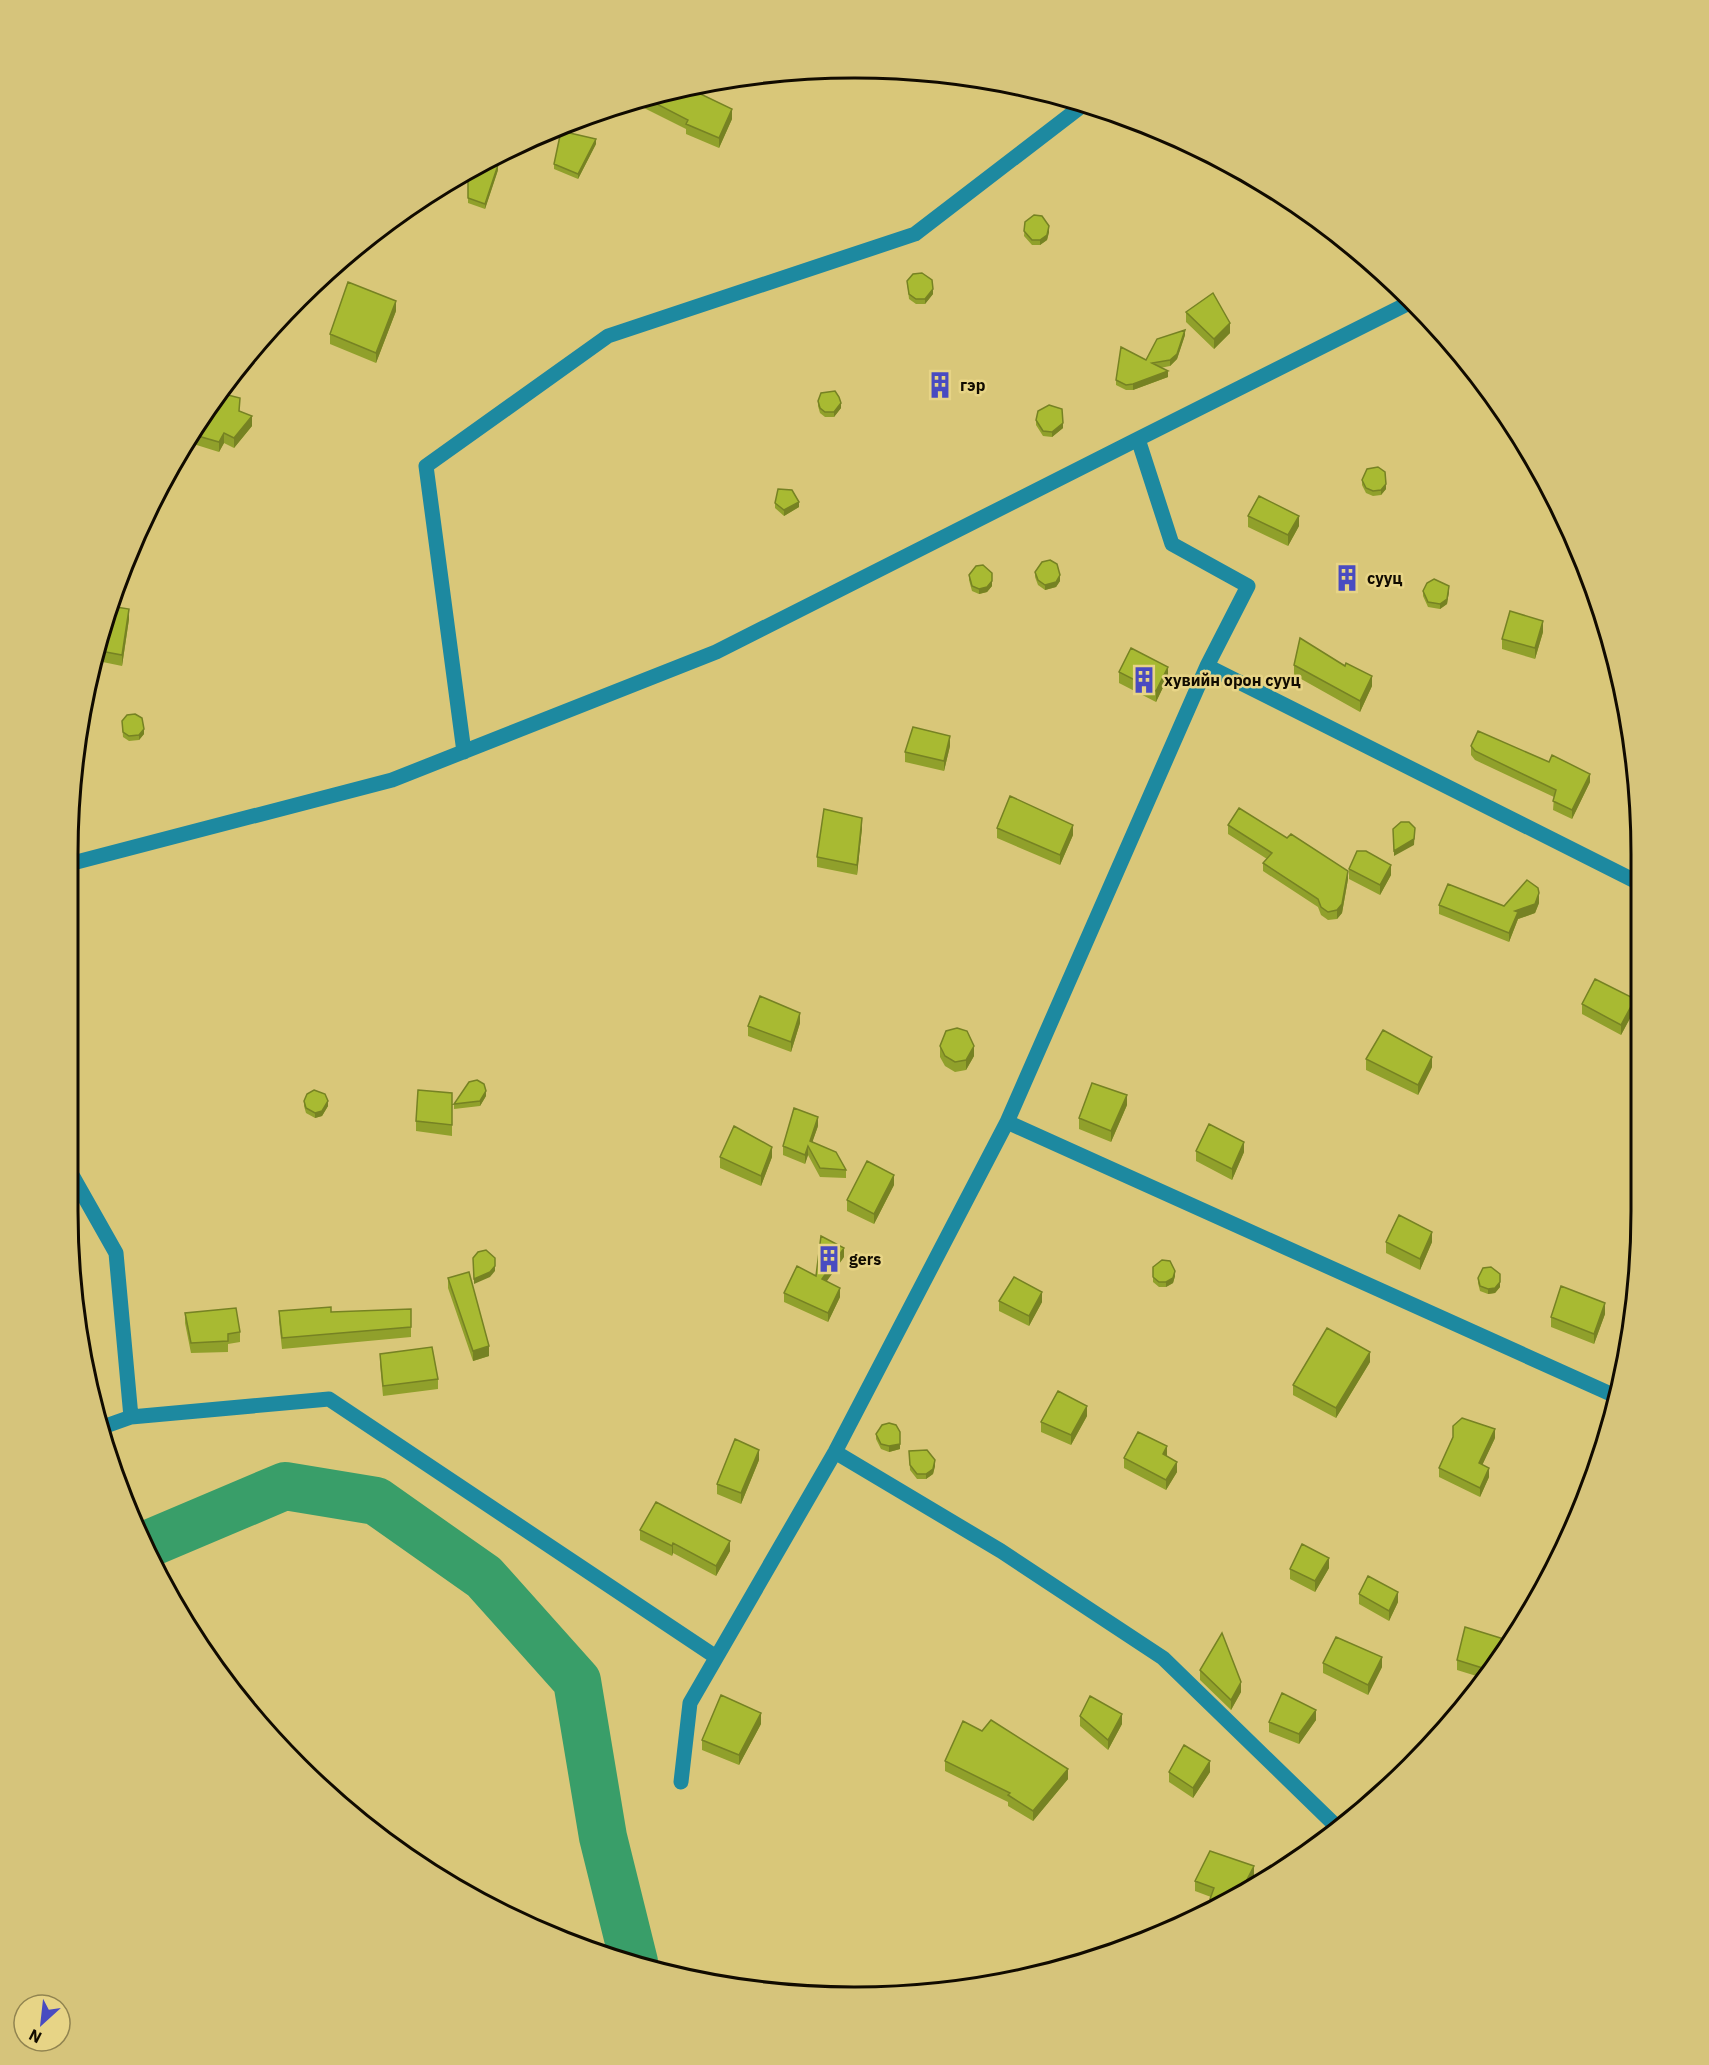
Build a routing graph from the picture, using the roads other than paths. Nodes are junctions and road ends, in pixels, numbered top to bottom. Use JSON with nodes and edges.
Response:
{"nodes":[{"id":1,"x":1076,"y":110,"type":"edge"},
{"id":2,"x":1404,"y":305,"type":"edge"},
{"id":3,"x":1138,"y":439,"type":"junction"},
{"id":4,"x":1207,"y":666,"type":"junction"},
{"id":5,"x":464,"y":752,"type":"junction"},
{"id":6,"x":78,"y":862,"type":"edge"},
{"id":7,"x":1631,"y":879,"type":"edge"},
{"id":8,"x":1007,"y":1122,"type":"junction"},
{"id":9,"x":78,"y":1186,"type":"edge"},
{"id":10,"x":1609,"y":1393,"type":"edge"},
{"id":11,"x":131,"y":1417,"type":"junction"},
{"id":12,"x":108,"y":1425,"type":"edge"},
{"id":13,"x":835,"y":1452,"type":"junction"},
{"id":14,"x":716,"y":1657,"type":"junction"},
{"id":15,"x":681,"y":1782,"type":"dead end"},
{"id":16,"x":1332,"y":1822,"type":"edge"}],
"edges":[{"from":1,"to":5,"type":"street"},
{"from":2,"to":3,"type":"street"},
{"from":3,"to":4,"type":"street"},
{"from":3,"to":5,"type":"street"},
{"from":4,"to":7,"type":"street"},
{"from":4,"to":8,"type":"street"},
{"from":5,"to":6,"type":"street"},
{"from":8,"to":10,"type":"street"},
{"from":8,"to":13,"type":"street"},
{"from":9,"to":11,"type":"street"},
{"from":11,"to":12,"type":"street"},
{"from":11,"to":14,"type":"street"},
{"from":13,"to":14,"type":"street"},
{"from":13,"to":16,"type":"street"},
{"from":14,"to":15,"type":"street"}]}
